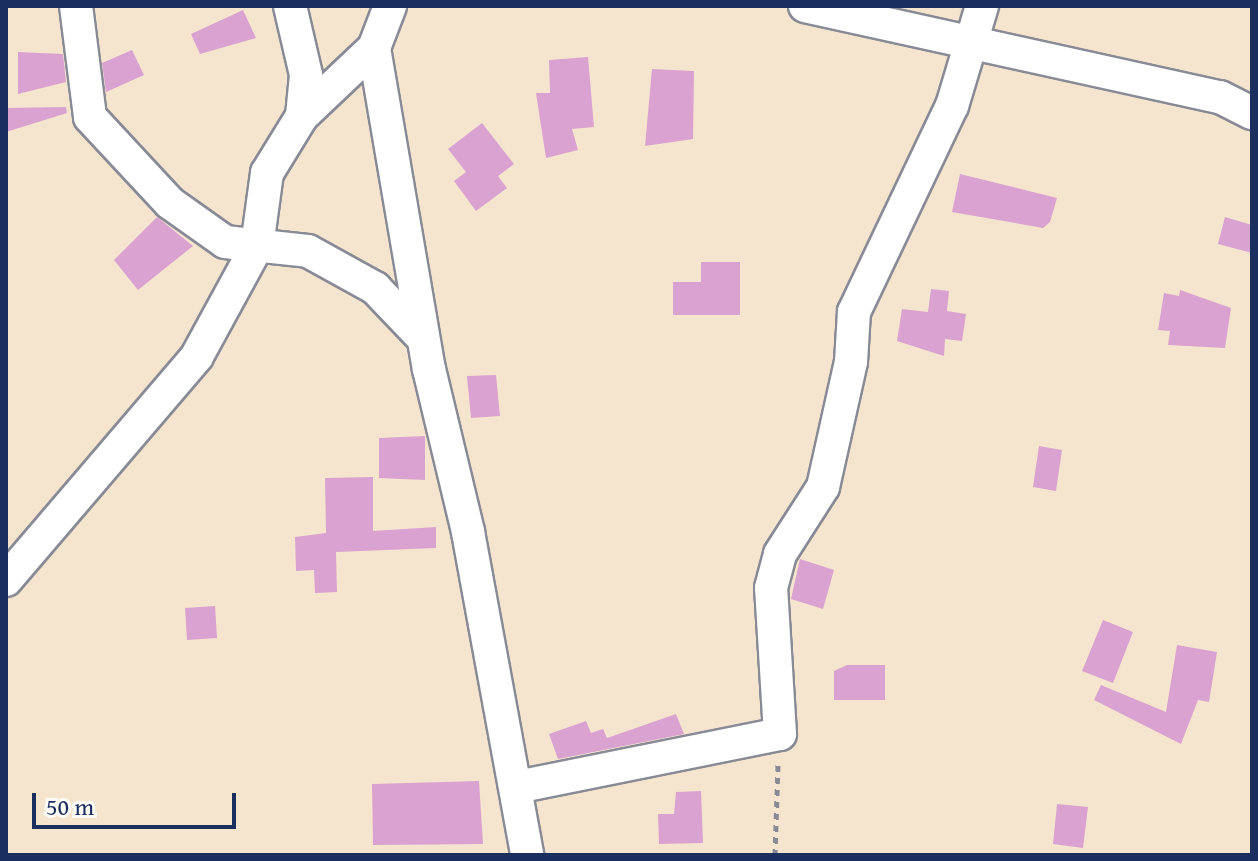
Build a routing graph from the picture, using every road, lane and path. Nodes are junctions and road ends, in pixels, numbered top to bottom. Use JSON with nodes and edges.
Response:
{"nodes":[{"id":1,"x":76,"y":6,"type":"edge"},
{"id":2,"x":290,"y":6,"type":"edge"},
{"id":3,"x":390,"y":6,"type":"edge"},
{"id":4,"x":805,"y":6,"type":"edge"},
{"id":5,"x":982,"y":6,"type":"edge"},
{"id":6,"x":973,"y":46,"type":"junction"},
{"id":7,"x":374,"y":48,"type":"junction"},
{"id":8,"x":1252,"y":113,"type":"edge"},
{"id":9,"x":302,"y":116,"type":"junction"},
{"id":10,"x":257,"y":246,"type":"junction"},
{"id":11,"x":423,"y":338,"type":"junction"},
{"id":12,"x":6,"y":580,"type":"edge"},
{"id":13,"x":780,"y":734,"type":"junction"},
{"id":14,"x":517,"y":787,"type":"junction"},
{"id":15,"x":527,"y":855,"type":"edge"},
{"id":16,"x":775,"y":855,"type":"edge"}],
"edges":[{"from":1,"to":10,"type":"street"},
{"from":2,"to":9,"type":"street"},
{"from":3,"to":7,"type":"street"},
{"from":4,"to":6,"type":"street"},
{"from":5,"to":6,"type":"street"},
{"from":6,"to":8,"type":"street"},
{"from":6,"to":13,"type":"street"},
{"from":7,"to":9,"type":"street"},
{"from":7,"to":11,"type":"street"},
{"from":9,"to":10,"type":"street"},
{"from":10,"to":11,"type":"street"},
{"from":10,"to":12,"type":"street"},
{"from":11,"to":14,"type":"street"},
{"from":13,"to":14,"type":"street"},
{"from":13,"to":16,"type":"path"},
{"from":14,"to":15,"type":"street"}]}
